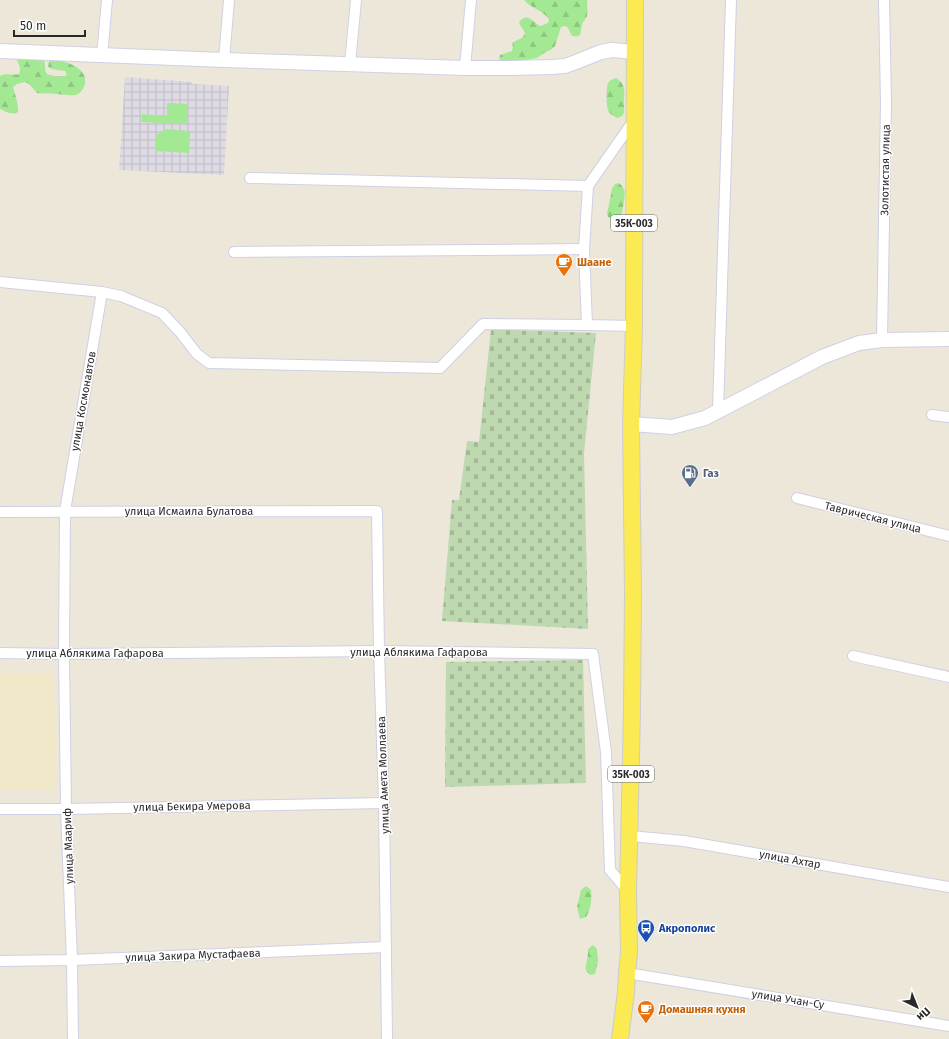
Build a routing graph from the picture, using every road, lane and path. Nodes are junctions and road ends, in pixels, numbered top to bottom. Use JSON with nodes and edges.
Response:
{"nodes":[{"id":1,"x":107,"y":0,"type":"edge"},
{"id":2,"x":229,"y":0,"type":"edge"},
{"id":3,"x":356,"y":0,"type":"edge"},
{"id":4,"x":472,"y":0,"type":"edge"},
{"id":5,"x":635,"y":0,"type":"edge"},
{"id":6,"x":731,"y":0,"type":"edge"},
{"id":7,"x":884,"y":0,"type":"edge"},
{"id":8,"x":0,"y":51,"type":"edge"},
{"id":9,"x":635,"y":52,"type":"junction"},
{"id":10,"x":102,"y":56,"type":"junction"},
{"id":11,"x":224,"y":60,"type":"junction"},
{"id":12,"x":350,"y":64,"type":"junction"},
{"id":13,"x":465,"y":68,"type":"junction"},
{"id":14,"x":634,"y":120,"type":"junction"},
{"id":15,"x":250,"y":178,"type":"dead end"},
{"id":16,"x":588,"y":186,"type":"junction"},
{"id":17,"x":584,"y":249,"type":"junction"},
{"id":18,"x":234,"y":252,"type":"dead end"},
{"id":19,"x":0,"y":282,"type":"edge"},
{"id":20,"x":102,"y":292,"type":"junction"},
{"id":21,"x":587,"y":325,"type":"junction"},
{"id":22,"x":634,"y":326,"type":"junction"},
{"id":23,"x":949,"y":339,"type":"edge"},
{"id":24,"x":882,"y":340,"type":"junction"},
{"id":25,"x":718,"y":411,"type":"junction"},
{"id":26,"x":932,"y":415,"type":"dead end"},
{"id":27,"x":949,"y":417,"type":"edge"},
{"id":28,"x":631,"y":424,"type":"junction"},
{"id":29,"x":797,"y":498,"type":"dead end"},
{"id":30,"x":64,"y":511,"type":"junction"},
{"id":31,"x":378,"y":511,"type":"joint"},
{"id":32,"x":0,"y":512,"type":"edge"},
{"id":33,"x":949,"y":536,"type":"edge"},
{"id":34,"x":379,"y":651,"type":"junction"},
{"id":35,"x":0,"y":653,"type":"edge"},
{"id":36,"x":64,"y":654,"type":"junction"},
{"id":37,"x":853,"y":656,"type":"dead end"},
{"id":38,"x":949,"y":677,"type":"edge"},
{"id":39,"x":384,"y":803,"type":"junction"},
{"id":40,"x":0,"y":809,"type":"edge"},
{"id":41,"x":66,"y":809,"type":"junction"},
{"id":42,"x":630,"y":836,"type":"junction"},
{"id":43,"x":949,"y":887,"type":"edge"},
{"id":44,"x":628,"y":891,"type":"junction"},
{"id":45,"x":386,"y":947,"type":"junction"},
{"id":46,"x":0,"y":960,"type":"edge"},
{"id":47,"x":72,"y":960,"type":"junction"},
{"id":48,"x":627,"y":973,"type":"junction"},
{"id":49,"x":949,"y":1026,"type":"edge"},
{"id":50,"x":73,"y":1039,"type":"edge"},
{"id":51,"x":387,"y":1039,"type":"edge"},
{"id":52,"x":620,"y":1039,"type":"edge"}],
"edges":[{"from":1,"to":10,"type":"street"},
{"from":2,"to":11,"type":"street"},
{"from":3,"to":12,"type":"street"},
{"from":4,"to":13,"type":"street"},
{"from":5,"to":9,"type":"main road","number":"35К-003"},
{"from":6,"to":25,"type":"street"},
{"from":7,"to":24,"type":"street","name":"Золотистая улица"},
{"from":8,"to":10,"type":"main road"},
{"from":9,"to":13,"type":"main road"},
{"from":9,"to":14,"type":"main road","number":"35К-003"},
{"from":10,"to":11,"type":"main road"},
{"from":11,"to":12,"type":"main road"},
{"from":12,"to":13,"type":"main road"},
{"from":14,"to":16,"type":"street"},
{"from":14,"to":22,"type":"main road","number":"35К-003"},
{"from":15,"to":16,"type":"street"},
{"from":16,"to":17,"type":"street"},
{"from":17,"to":18,"type":"street"},
{"from":17,"to":21,"type":"street"},
{"from":19,"to":20,"type":"street"},
{"from":20,"to":21,"type":"street"},
{"from":20,"to":30,"type":"street","name":"улица Космонавтов"},
{"from":21,"to":22,"type":"street"},
{"from":22,"to":28,"type":"main road","number":"35К-003"},
{"from":23,"to":24,"type":"main road"},
{"from":24,"to":25,"type":"main road"},
{"from":25,"to":28,"type":"main road"},
{"from":26,"to":27,"type":"street"},
{"from":28,"to":42,"type":"main road","number":"35К-003"},
{"from":29,"to":33,"type":"street","name":"Таврическая улица"},
{"from":30,"to":31,"type":"street","name":"улица Исмаила Булатова"},
{"from":30,"to":32,"type":"street","name":"улица Исмаила Булатова"},
{"from":30,"to":36,"type":"street","name":"улица Космонавтов"},
{"from":31,"to":34,"type":"street","name":"улица Амета Моллаева"},
{"from":34,"to":36,"type":"street","name":"улица Аблякима Гафарова"},
{"from":34,"to":39,"type":"street","name":"улица Амета Моллаева"},
{"from":34,"to":44,"type":"street","name":"улица Аблякима Гафарова"},
{"from":35,"to":36,"type":"street","name":"улица Аблякима Гафарова"},
{"from":36,"to":41,"type":"street","name":"улица Маариф"},
{"from":37,"to":38,"type":"street"},
{"from":39,"to":41,"type":"street","name":"улица Бекира Умерова"},
{"from":39,"to":45,"type":"street","name":"улица Амета Моллаева"},
{"from":40,"to":41,"type":"street","name":"улица Бекира Умерова"},
{"from":41,"to":47,"type":"street","name":"улица Маариф"},
{"from":42,"to":43,"type":"street","name":"улица Ахтар"},
{"from":42,"to":44,"type":"main road","number":"35К-003"},
{"from":44,"to":48,"type":"main road","number":"35К-003"},
{"from":45,"to":47,"type":"street","name":"улица Закира Мустафаева"},
{"from":45,"to":51,"type":"street","name":"улица Амета Моллаева"},
{"from":46,"to":47,"type":"street","name":"улица Закира Мустафаева"},
{"from":47,"to":50,"type":"street","name":"улица Маариф"},
{"from":48,"to":49,"type":"street","name":"улица Учан-Су"},
{"from":48,"to":52,"type":"main road","number":"35К-003"}]}
